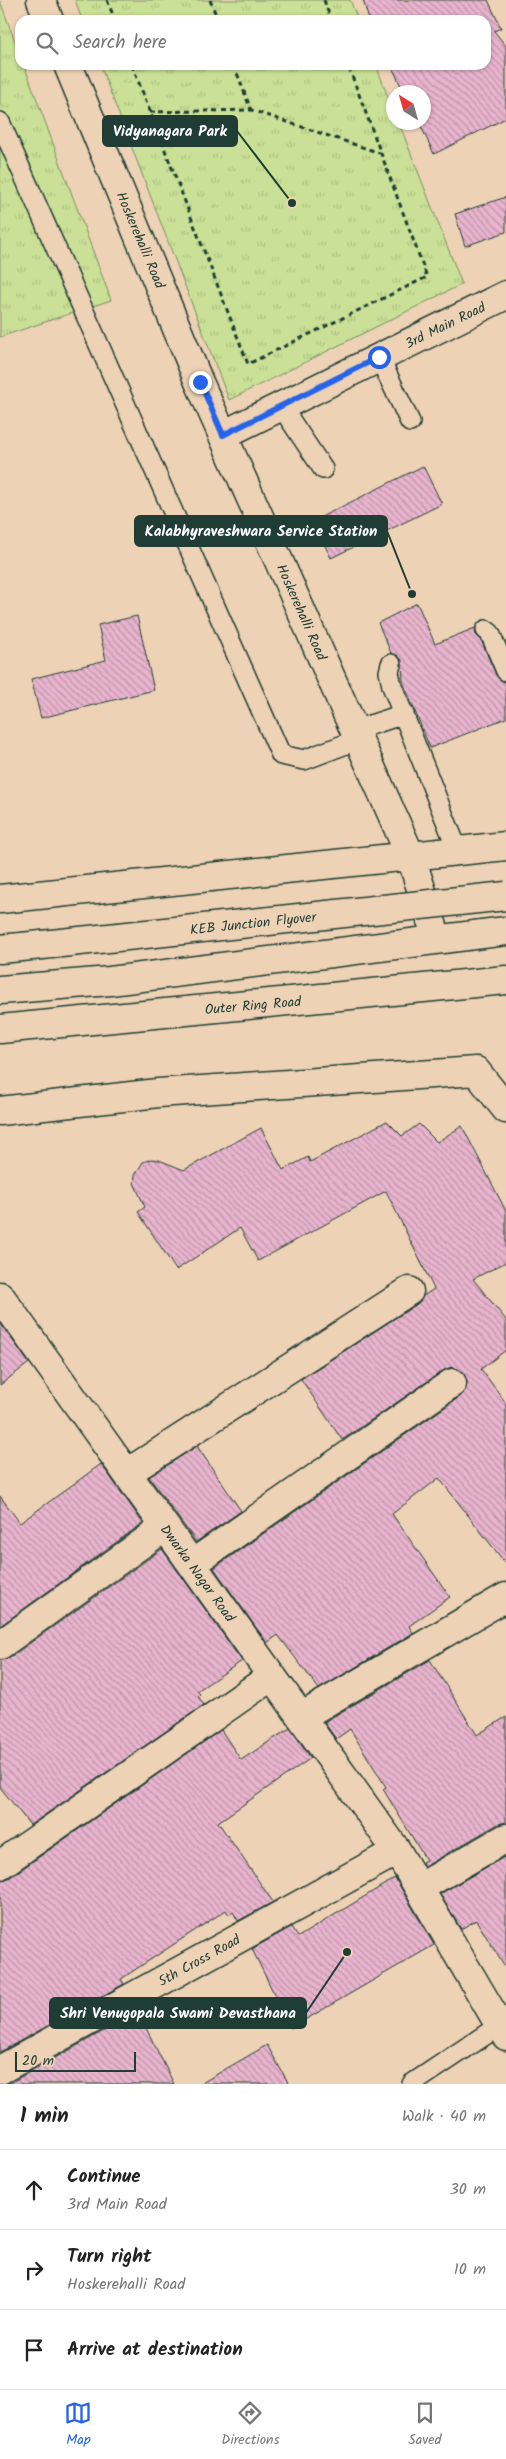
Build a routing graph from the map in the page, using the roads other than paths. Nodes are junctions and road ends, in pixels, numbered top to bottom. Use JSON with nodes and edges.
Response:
{"nodes":[{"id":1,"x":41,"y":0,"type":"edge"},
{"id":2,"x":47,"y":15,"type":"edge"},
{"id":3,"x":70,"y":70,"type":"edge"},
{"id":4,"x":0,"y":122,"type":"edge"},
{"id":5,"x":506,"y":295,"type":"edge"},
{"id":6,"x":379,"y":357,"type":"junction"},
{"id":7,"x":281,"y":406,"type":"junction"},
{"id":8,"x":410,"y":422,"type":"dead end"},
{"id":9,"x":223,"y":435,"type":"junction"},
{"id":10,"x":323,"y":469,"type":"dead end"},
{"id":11,"x":486,"y":630,"type":"dead end"},
{"id":12,"x":391,"y":664,"type":"dead end"},
{"id":13,"x":506,"y":671,"type":"edge"},
{"id":14,"x":404,"y":714,"type":"junction"},
{"id":15,"x":357,"y":734,"type":"junction"},
{"id":16,"x":506,"y":846,"type":"edge"},
{"id":17,"x":458,"y":851,"type":"junction"},
{"id":18,"x":411,"y":857,"type":"junction"},
{"id":19,"x":506,"y":896,"type":"edge"},
{"id":20,"x":0,"y":899,"type":"edge"},
{"id":21,"x":506,"y":931,"type":"edge"},
{"id":22,"x":437,"y":939,"type":"junction"},
{"id":23,"x":0,"y":949,"type":"edge"},
{"id":24,"x":506,"y":980,"type":"edge"},
{"id":25,"x":0,"y":990,"type":"edge"},
{"id":26,"x":0,"y":1029,"type":"edge"},
{"id":27,"x":506,"y":1110,"type":"edge"},
{"id":28,"x":0,"y":1111,"type":"edge"},
{"id":29,"x":409,"y":1291,"type":"dead end"},
{"id":30,"x":0,"y":1296,"type":"edge"},
{"id":31,"x":452,"y":1383,"type":"dead end"},
{"id":32,"x":127,"y":1473,"type":"junction"},
{"id":33,"x":165,"y":1527,"type":"junction"},
{"id":34,"x":192,"y":1564,"type":"junction"},
{"id":35,"x":506,"y":1596,"type":"edge"},
{"id":36,"x":0,"y":1645,"type":"edge"},
{"id":37,"x":272,"y":1676,"type":"junction"},
{"id":38,"x":302,"y":1717,"type":"junction"},
{"id":39,"x":506,"y":1838,"type":"edge"},
{"id":40,"x":397,"y":1850,"type":"junction"},
{"id":41,"x":0,"y":1865,"type":"edge"},
{"id":42,"x":419,"y":1888,"type":"junction"},
{"id":43,"x":503,"y":2030,"type":"edge"},
{"id":44,"x":0,"y":2070,"type":"edge"},
{"id":45,"x":412,"y":2084,"type":"edge"}],
"edges":[{"from":1,"to":2,"type":"main road"},
{"from":3,"to":9,"type":"main road","name":"Hoskerehalli Road"},
{"from":4,"to":15,"type":"lane"},
{"from":5,"to":6,"type":"main road","name":"3rd Main Road"},
{"from":6,"to":7,"type":"main road","name":"3rd Main Road"},
{"from":6,"to":8,"type":"lane"},
{"from":7,"to":9,"type":"main road","name":"3rd Main Road"},
{"from":7,"to":10,"type":"lane"},
{"from":9,"to":15,"type":"main road","name":"Hoskerehalli Road"},
{"from":11,"to":13,"type":"lane"},
{"from":12,"to":14,"type":"lane"},
{"from":14,"to":15,"type":"lane"},
{"from":14,"to":17,"type":"lane"},
{"from":15,"to":18,"type":"main road","name":"Hoskerehalli Road"},
{"from":16,"to":17,"type":"main road"},
{"from":17,"to":18,"type":"main road"},
{"from":18,"to":20,"type":"main road"},
{"from":18,"to":22,"type":"main road","name":"Hoskerehalli Road"},
{"from":19,"to":23,"type":"main road","name":"KEB Junction Flyover","bridge":true},
{"from":21,"to":22,"type":"main road"},
{"from":22,"to":25,"type":"main road"},
{"from":24,"to":26,"type":"main road","name":"Outer Ring Road"},
{"from":27,"to":28,"type":"main road"},
{"from":29,"to":32,"type":"main road"},
{"from":30,"to":32,"type":"main road","name":"Dwarka Nagar Road"},
{"from":31,"to":34,"type":"main road"},
{"from":32,"to":33,"type":"main road","name":"Dwarka Nagar Road"},
{"from":33,"to":34,"type":"main road","name":"Dwarka Nagar Road"},
{"from":33,"to":36,"type":"main road"},
{"from":34,"to":37,"type":"main road","name":"Dwarka Nagar Road"},
{"from":35,"to":38,"type":"main road"},
{"from":37,"to":38,"type":"main road","name":"Dwarka Nagar Road"},
{"from":37,"to":41,"type":"main road"},
{"from":38,"to":40,"type":"main road","name":"Dwarka Nagar Road"},
{"from":39,"to":42,"type":"main road"},
{"from":40,"to":42,"type":"main road","name":"Dwarka Nagar Road"},
{"from":40,"to":44,"type":"main road","name":"5th Cross Road"},
{"from":42,"to":43,"type":"main road","name":"Dwarka Nagar Road"},
{"from":43,"to":45,"type":"lane"}]}
